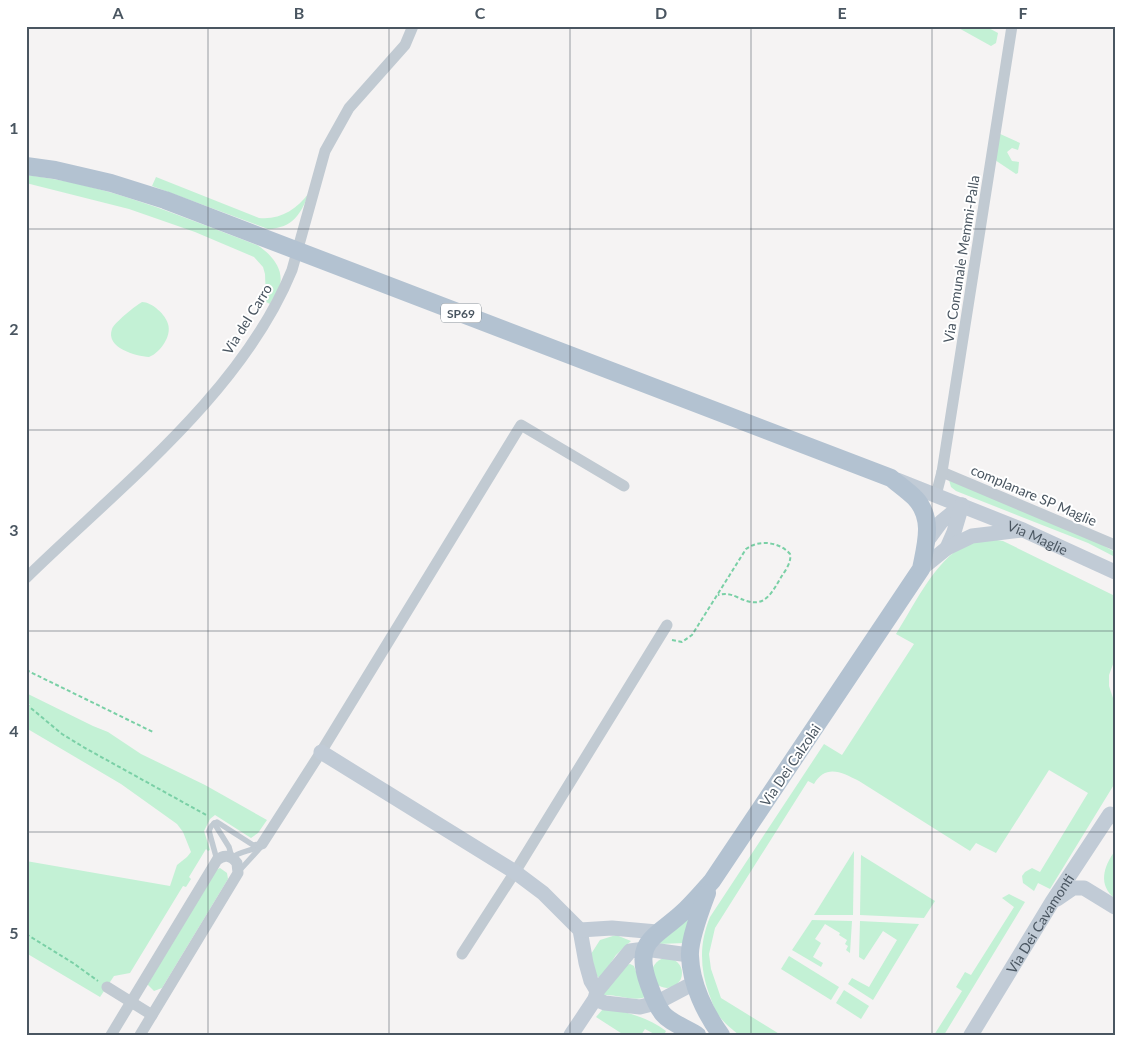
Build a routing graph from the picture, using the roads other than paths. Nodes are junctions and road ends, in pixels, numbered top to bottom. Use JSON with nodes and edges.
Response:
{"nodes":[{"id":1,"x":413,"y":26,"type":"edge"},
{"id":2,"x":1012,"y":26,"type":"edge"},
{"id":3,"x":26,"y":166,"type":"edge"},
{"id":4,"x":298,"y":250,"type":"junction"},
{"id":5,"x":942,"y":472,"type":"junction"},
{"id":6,"x":891,"y":478,"type":"junction"},
{"id":7,"x":624,"y":486,"type":"dead end"},
{"id":8,"x":936,"y":495,"type":"junction"},
{"id":9,"x":962,"y":505,"type":"junction"},
{"id":10,"x":1022,"y":530,"type":"junction"},
{"id":11,"x":927,"y":541,"type":"junction"},
{"id":12,"x":1115,"y":545,"type":"edge"},
{"id":13,"x":947,"y":548,"type":"junction"},
{"id":14,"x":921,"y":569,"type":"junction"},
{"id":15,"x":1115,"y":572,"type":"edge"},
{"id":16,"x":26,"y":578,"type":"edge"},
{"id":17,"x":667,"y":625,"type":"dead end"},
{"id":18,"x":321,"y":752,"type":"junction"},
{"id":19,"x":1113,"y":816,"type":"edge"},
{"id":20,"x":214,"y":823,"type":"junction"},
{"id":21,"x":262,"y":844,"type":"junction"},
{"id":22,"x":232,"y":858,"type":"junction"},
{"id":23,"x":217,"y":860,"type":"junction"},
{"id":24,"x":238,"y":872,"type":"junction"},
{"id":25,"x":515,"y":872,"type":"junction"},
{"id":26,"x":712,"y":881,"type":"junction"},
{"id":27,"x":1052,"y":902,"type":"junction"},
{"id":28,"x":1115,"y":907,"type":"edge"},
{"id":29,"x":580,"y":930,"type":"junction"},
{"id":30,"x":657,"y":932,"type":"junction"},
{"id":31,"x":645,"y":948,"type":"junction"},
{"id":32,"x":462,"y":954,"type":"dead end"},
{"id":33,"x":689,"y":955,"type":"junction"},
{"id":34,"x":694,"y":983,"type":"junction"},
{"id":35,"x":106,"y":987,"type":"road end"},
{"id":36,"x":596,"y":995,"type":"junction"},
{"id":37,"x":130,"y":1001,"type":"junction"},
{"id":38,"x":656,"y":1003,"type":"junction"},
{"id":39,"x":152,"y":1014,"type":"junction"},
{"id":40,"x":111,"y":1035,"type":"edge"},
{"id":41,"x":140,"y":1035,"type":"edge"},
{"id":42,"x":571,"y":1035,"type":"edge"},
{"id":43,"x":697,"y":1035,"type":"edge"},
{"id":44,"x":721,"y":1035,"type":"edge"},
{"id":45,"x":971,"y":1035,"type":"edge"}],
"edges":[{"from":1,"to":4,"type":"street","name":"Via del Carro"},
{"from":2,"to":5,"type":"street","name":"Via Comunale Memmi-Palla"},
{"from":3,"to":4,"type":"main road","number":"SP69"},
{"from":4,"to":6,"type":"main road","number":"SP69"},
{"from":4,"to":16,"type":"street","name":"Via del Carro"},
{"from":5,"to":8,"type":"street","name":"Via Comunale Memmi-Palla"},
{"from":5,"to":12,"type":"street","name":"complanare SP Maglie"},
{"from":6,"to":8,"type":"street","number":"SP69"},
{"from":6,"to":11,"type":"main road"},
{"from":7,"to":18,"type":"street"},
{"from":8,"to":9,"type":"street","number":"SP69"},
{"from":9,"to":10,"type":"street","name":"Via Maglie"},
{"from":9,"to":11,"type":"street"},
{"from":9,"to":13,"type":"street"},
{"from":10,"to":13,"type":"street"},
{"from":10,"to":15,"type":"street","name":"Via Maglie"},
{"from":11,"to":14,"type":"main road"},
{"from":13,"to":14,"type":"street"},
{"from":14,"to":26,"type":"main road","name":"Via Dei Calzolai"},
{"from":17,"to":25,"type":"street"},
{"from":18,"to":21,"type":"street"},
{"from":18,"to":25,"type":"street"},
{"from":19,"to":27,"type":"street","name":"Via Dei Cavamonti"},
{"from":20,"to":21,"type":"lane"},
{"from":20,"to":22,"type":"lane"},
{"from":20,"to":23,"type":"lane"},
{"from":21,"to":22,"type":"lane"},
{"from":21,"to":24,"type":"lane"},
{"from":22,"to":23,"type":"street"},
{"from":22,"to":24,"type":"street"},
{"from":23,"to":37,"type":"street"},
{"from":24,"to":39,"type":"street"},
{"from":25,"to":29,"type":"street"},
{"from":25,"to":32,"type":"street"},
{"from":26,"to":30,"type":"main road","name":"Via Dei Calzolai"},
{"from":26,"to":33,"type":"main road"},
{"from":27,"to":28,"type":"street"},
{"from":27,"to":45,"type":"street","name":"Via Dei Cavamonti"},
{"from":29,"to":30,"type":"street"},
{"from":29,"to":36,"type":"street"},
{"from":30,"to":31,"type":"main road","name":"Via Dei Calzolai"},
{"from":31,"to":33,"type":"street"},
{"from":31,"to":36,"type":"street"},
{"from":31,"to":38,"type":"main road"},
{"from":33,"to":34,"type":"main road"},
{"from":34,"to":38,"type":"street"},
{"from":34,"to":44,"type":"main road"},
{"from":35,"to":37,"type":"street"},
{"from":36,"to":38,"type":"street"},
{"from":36,"to":42,"type":"street"},
{"from":37,"to":39,"type":"street"},
{"from":37,"to":40,"type":"street"},
{"from":38,"to":43,"type":"main road"},
{"from":39,"to":41,"type":"street"}]}
